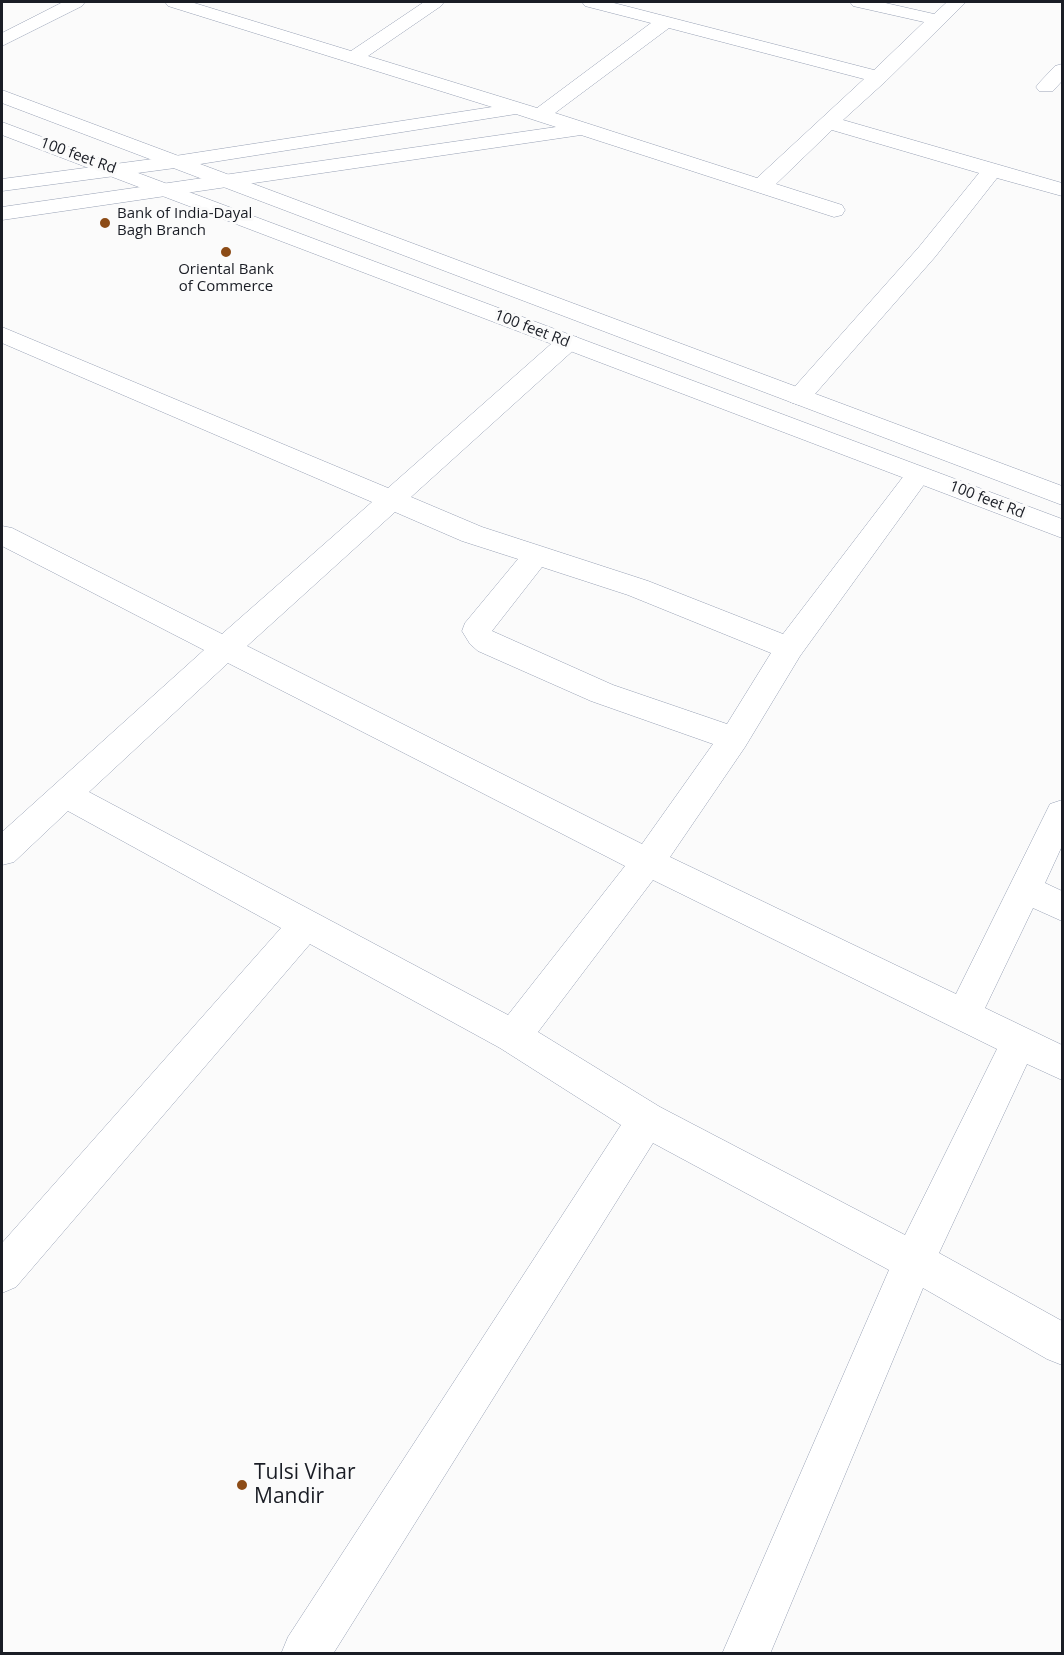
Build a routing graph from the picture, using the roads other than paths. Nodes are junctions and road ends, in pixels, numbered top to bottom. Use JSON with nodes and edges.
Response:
{"nodes":[{"id":1,"x":76,"y":2,"type":"edge"},
{"id":2,"x":174,"y":2,"type":"edge"},
{"id":3,"x":435,"y":2,"type":"edge"},
{"id":4,"x":591,"y":2,"type":"edge"},
{"id":5,"x":859,"y":2,"type":"edge"},
{"id":6,"x":957,"y":2,"type":"edge"},
{"id":7,"x":938,"y":20,"type":"junction"},
{"id":8,"x":666,"y":21,"type":"junction"},
{"id":9,"x":2,"y":40,"type":"edge"},
{"id":10,"x":354,"y":58,"type":"junction"},
{"id":11,"x":1062,"y":70,"type":"edge"},
{"id":12,"x":879,"y":77,"type":"junction"},
{"id":13,"x":1046,"y":87,"type":"dead end"},
{"id":14,"x":2,"y":96,"type":"edge"},
{"id":15,"x":519,"y":109,"type":"junction"},
{"id":16,"x":540,"y":115,"type":"junction"},
{"id":17,"x":829,"y":123,"type":"junction"},
{"id":18,"x":2,"y":128,"type":"edge"},
{"id":19,"x":584,"y":129,"type":"junction"},
{"id":20,"x":176,"y":162,"type":"junction"},
{"id":21,"x":113,"y":169,"type":"junction"},
{"id":22,"x":992,"y":170,"type":"junction"},
{"id":23,"x":224,"y":180,"type":"junction"},
{"id":24,"x":2,"y":185,"type":"edge"},
{"id":25,"x":760,"y":187,"type":"junction"},
{"id":26,"x":164,"y":189,"type":"junction"},
{"id":27,"x":1062,"y":190,"type":"edge"},
{"id":28,"x":834,"y":210,"type":"dead end"},
{"id":29,"x":2,"y":214,"type":"edge"},
{"id":30,"x":2,"y":334,"type":"edge"},
{"id":31,"x":568,"y":342,"type":"junction"},
{"id":32,"x":799,"y":397,"type":"junction"},
{"id":33,"x":918,"y":475,"type":"junction"},
{"id":34,"x":1062,"y":496,"type":"edge"},
{"id":35,"x":389,"y":501,"type":"junction"},
{"id":36,"x":1062,"y":529,"type":"edge"},
{"id":37,"x":2,"y":535,"type":"edge"},
{"id":38,"x":536,"y":556,"type":"junction"},
{"id":39,"x":789,"y":648,"type":"junction"},
{"id":40,"x":224,"y":649,"type":"junction"},
{"id":41,"x":734,"y":739,"type":"junction"},
{"id":42,"x":65,"y":795,"type":"junction"},
{"id":43,"x":1062,"y":813,"type":"edge"},
{"id":44,"x":4,"y":846,"type":"edge"},
{"id":45,"x":648,"y":862,"type":"junction"},
{"id":46,"x":1026,"y":889,"type":"junction"},
{"id":47,"x":1062,"y":907,"type":"edge"},
{"id":48,"x":306,"y":924,"type":"junction"},
{"id":49,"x":964,"y":1014,"type":"junction"},
{"id":50,"x":513,"y":1036,"type":"junction"},
{"id":51,"x":1019,"y":1042,"type":"junction"},
{"id":52,"x":1062,"y":1063,"type":"edge"},
{"id":53,"x":646,"y":1120,"type":"junction"},
{"id":54,"x":914,"y":1261,"type":"junction"},
{"id":55,"x":2,"y":1273,"type":"edge"},
{"id":56,"x":1062,"y":1344,"type":"edge"},
{"id":57,"x":305,"y":1653,"type":"edge"},
{"id":58,"x":746,"y":1653,"type":"edge"}],
"edges":[{"from":1,"to":9,"type":"street"},
{"from":2,"to":10,"type":"street"},
{"from":3,"to":10,"type":"street"},
{"from":4,"to":8,"type":"street"},
{"from":5,"to":7,"type":"street"},
{"from":6,"to":7,"type":"street"},
{"from":7,"to":12,"type":"street"},
{"from":8,"to":12,"type":"street"},
{"from":8,"to":16,"type":"street"},
{"from":10,"to":15,"type":"street"},
{"from":11,"to":13,"type":"street"},
{"from":12,"to":17,"type":"street"},
{"from":14,"to":20,"type":"street"},
{"from":15,"to":16,"type":"street"},
{"from":15,"to":20,"type":"street"},
{"from":16,"to":19,"type":"street"},
{"from":17,"to":22,"type":"street"},
{"from":17,"to":25,"type":"street"},
{"from":18,"to":21,"type":"street","name":"100 feet Rd"},
{"from":19,"to":23,"type":"street"},
{"from":19,"to":25,"type":"street"},
{"from":20,"to":21,"type":"street"},
{"from":20,"to":23,"type":"street"},
{"from":21,"to":24,"type":"street"},
{"from":21,"to":26,"type":"street","name":"100 feet Rd"},
{"from":22,"to":27,"type":"street"},
{"from":22,"to":32,"type":"street"},
{"from":23,"to":26,"type":"street"},
{"from":23,"to":32,"type":"street"},
{"from":25,"to":28,"type":"street"},
{"from":26,"to":29,"type":"street"},
{"from":26,"to":31,"type":"street","name":"100 feet Rd"},
{"from":30,"to":35,"type":"street"},
{"from":31,"to":33,"type":"street","name":"100 feet Rd"},
{"from":31,"to":35,"type":"street"},
{"from":32,"to":34,"type":"street"},
{"from":33,"to":36,"type":"street","name":"100 feet Rd"},
{"from":33,"to":39,"type":"street"},
{"from":35,"to":38,"type":"street"},
{"from":35,"to":40,"type":"street"},
{"from":37,"to":40,"type":"street"},
{"from":38,"to":39,"type":"street"},
{"from":38,"to":41,"type":"street"},
{"from":39,"to":41,"type":"street"},
{"from":40,"to":42,"type":"street"},
{"from":40,"to":45,"type":"street"},
{"from":41,"to":45,"type":"street"},
{"from":42,"to":44,"type":"street"},
{"from":42,"to":48,"type":"street"},
{"from":43,"to":46,"type":"street"},
{"from":45,"to":49,"type":"street"},
{"from":45,"to":50,"type":"street"},
{"from":46,"to":47,"type":"street"},
{"from":46,"to":49,"type":"street"},
{"from":48,"to":50,"type":"street"},
{"from":48,"to":55,"type":"street"},
{"from":49,"to":51,"type":"street"},
{"from":50,"to":53,"type":"street"},
{"from":51,"to":52,"type":"street"},
{"from":51,"to":54,"type":"street"},
{"from":53,"to":54,"type":"street"},
{"from":53,"to":57,"type":"street"},
{"from":54,"to":56,"type":"street"},
{"from":54,"to":58,"type":"street"}]}
